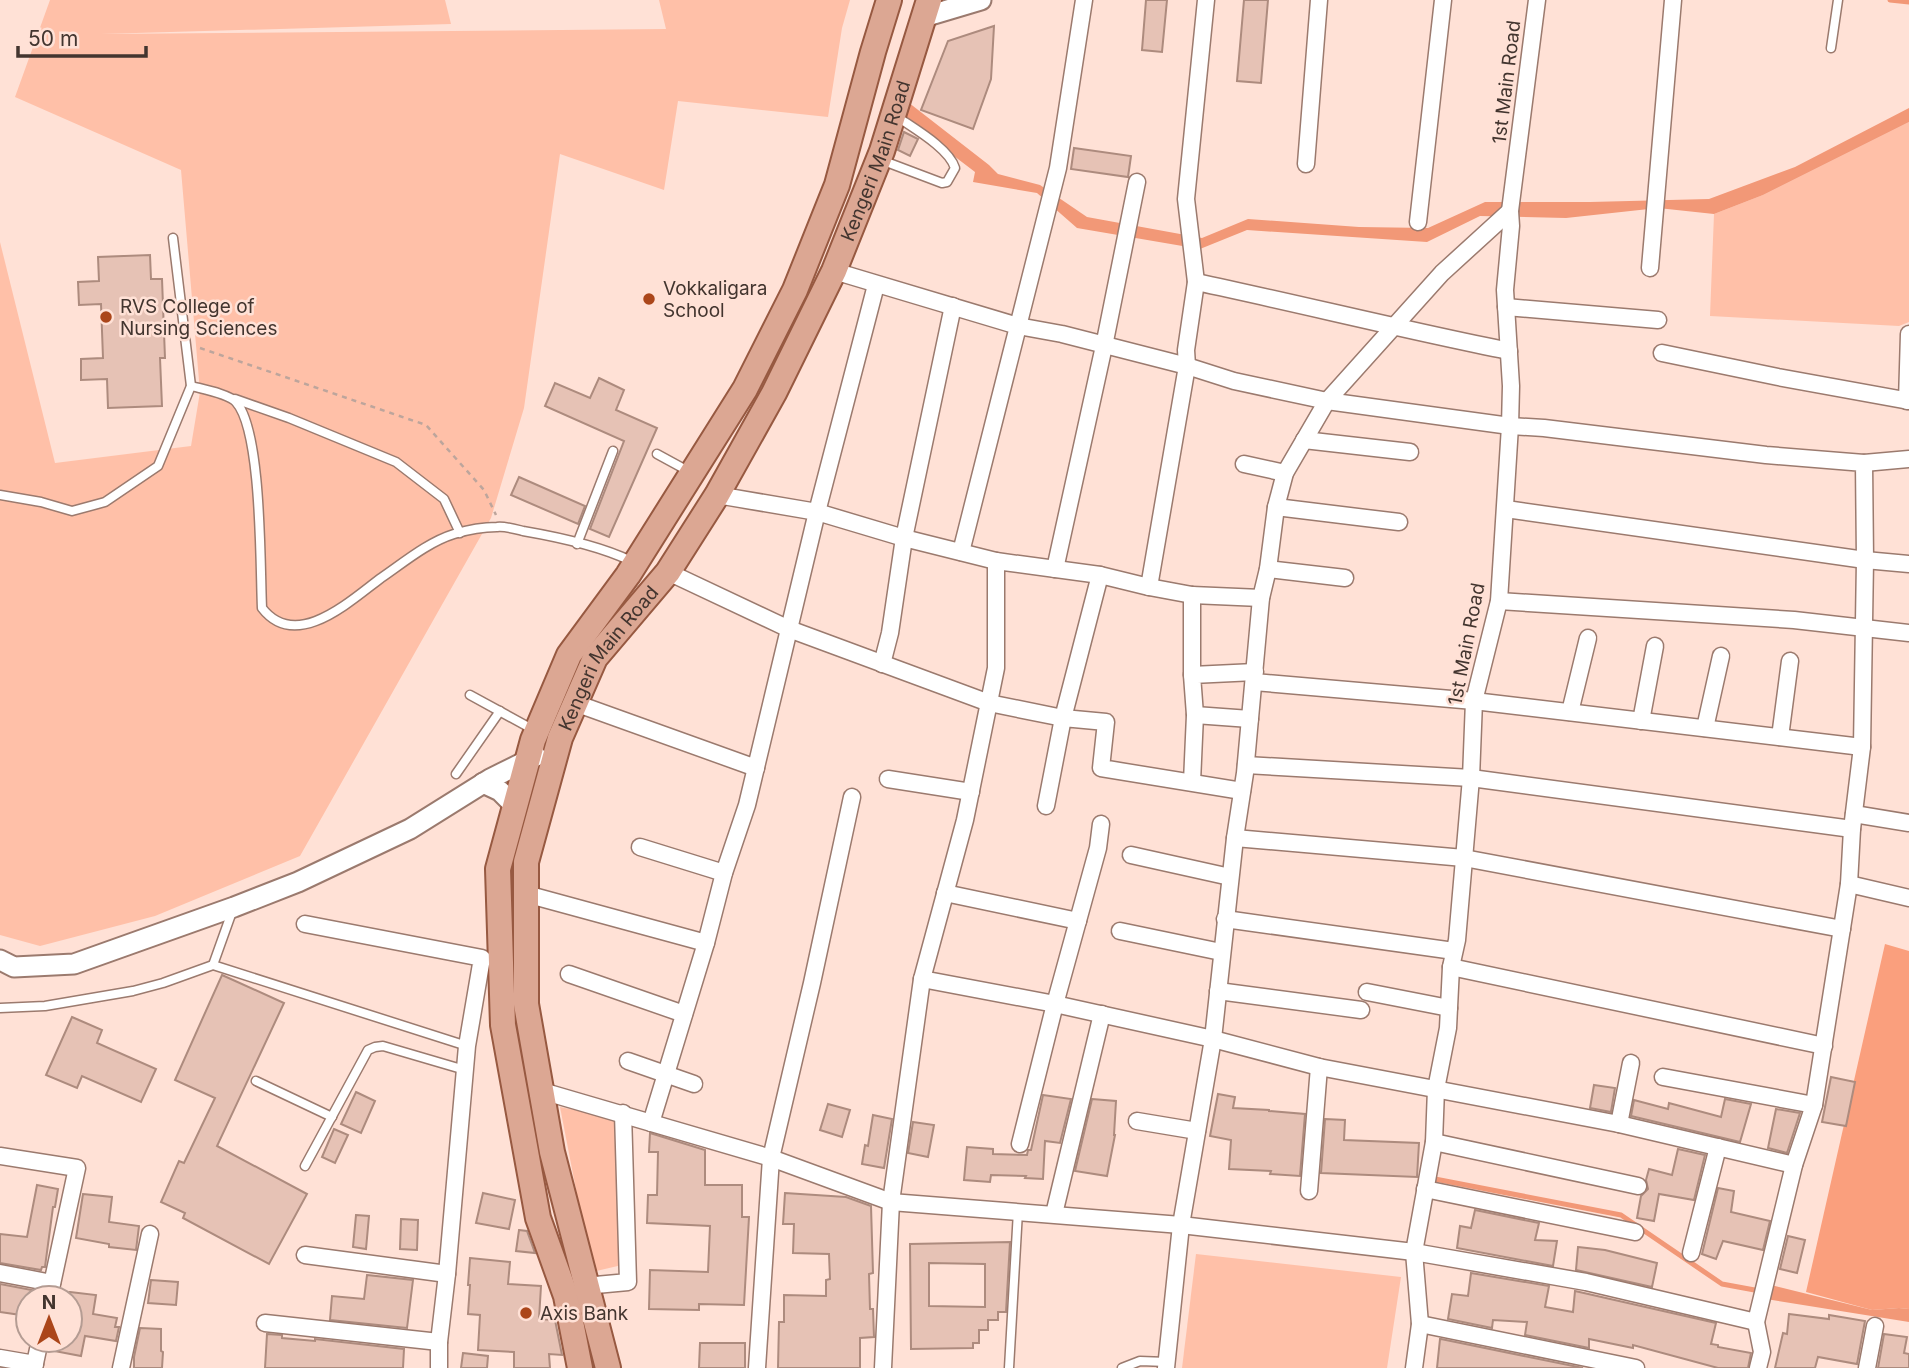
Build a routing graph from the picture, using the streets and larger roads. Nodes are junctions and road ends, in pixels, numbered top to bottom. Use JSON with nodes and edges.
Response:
{"nodes":[{"id":1,"x":873,"y":0,"type":"edge"},
{"id":2,"x":889,"y":0,"type":"edge"},
{"id":3,"x":981,"y":0,"type":"edge"},
{"id":4,"x":1084,"y":0,"type":"edge"},
{"id":5,"x":1206,"y":0,"type":"edge"},
{"id":6,"x":1320,"y":0,"type":"edge"},
{"id":7,"x":1443,"y":0,"type":"edge"},
{"id":8,"x":1537,"y":0,"type":"edge"},
{"id":9,"x":1673,"y":0,"type":"edge"},
{"id":10,"x":926,"y":8,"type":"edge"},
{"id":11,"x":873,"y":52,"type":"junction"},
{"id":12,"x":1306,"y":164,"type":"dead end"},
{"id":13,"x":1137,"y":182,"type":"dead end"},
{"id":14,"x":1510,"y":211,"type":"junction"},
{"id":15,"x":1418,"y":222,"type":"dead end"},
{"id":16,"x":1650,"y":268,"type":"dead end"},
{"id":17,"x":834,"y":271,"type":"junction"},
{"id":18,"x":1196,"y":282,"type":"junction"},
{"id":19,"x":876,"y":285,"type":"junction"},
{"id":20,"x":953,"y":306,"type":"junction"},
{"id":21,"x":1506,"y":307,"type":"junction"},
{"id":22,"x":1658,"y":320,"type":"dead end"},
{"id":23,"x":1018,"y":326,"type":"junction"},
{"id":24,"x":1393,"y":327,"type":"junction"},
{"id":25,"x":1909,"y":334,"type":"edge"},
{"id":26,"x":1104,"y":346,"type":"junction"},
{"id":27,"x":1508,"y":351,"type":"junction"},
{"id":28,"x":1662,"y":353,"type":"dead end"},
{"id":29,"x":1187,"y":366,"type":"junction"},
{"id":30,"x":1327,"y":401,"type":"junction"},
{"id":31,"x":1908,"y":401,"type":"edge"},
{"id":32,"x":1510,"y":426,"type":"junction"},
{"id":33,"x":1304,"y":440,"type":"junction"},
{"id":34,"x":1410,"y":452,"type":"dead end"},
{"id":35,"x":1909,"y":458,"type":"edge"},
{"id":36,"x":1864,"y":463,"type":"junction"},
{"id":37,"x":1244,"y":464,"type":"dead end"},
{"id":38,"x":1286,"y":473,"type":"junction"},
{"id":39,"x":718,"y":495,"type":"junction"},
{"id":40,"x":1276,"y":507,"type":"junction"},
{"id":41,"x":1506,"y":509,"type":"junction"},
{"id":42,"x":817,"y":512,"type":"junction"},
{"id":43,"x":1399,"y":522,"type":"dead end"},
{"id":44,"x":904,"y":538,"type":"junction"},
{"id":45,"x":961,"y":552,"type":"junction"},
{"id":46,"x":1865,"y":560,"type":"junction"},
{"id":47,"x":996,"y":561,"type":"junction"},
{"id":48,"x":1909,"y":564,"type":"edge"},
{"id":49,"x":1055,"y":569,"type":"junction"},
{"id":50,"x":1268,"y":569,"type":"junction"},
{"id":51,"x":668,"y":572,"type":"junction"},
{"id":52,"x":1100,"y":575,"type":"junction"},
{"id":53,"x":1345,"y":578,"type":"dead end"},
{"id":54,"x":1149,"y":587,"type":"junction"},
{"id":55,"x":1192,"y":595,"type":"junction"},
{"id":56,"x":1261,"y":598,"type":"junction"},
{"id":57,"x":1499,"y":601,"type":"junction"},
{"id":58,"x":1864,"y":628,"type":"junction"},
{"id":59,"x":789,"y":629,"type":"junction"},
{"id":60,"x":1909,"y":633,"type":"edge"},
{"id":61,"x":1588,"y":638,"type":"dead end"},
{"id":62,"x":1655,"y":646,"type":"dead end"},
{"id":63,"x":1721,"y":656,"type":"dead end"},
{"id":64,"x":1790,"y":661,"type":"dead end"},
{"id":65,"x":883,"y":664,"type":"junction"},
{"id":66,"x":1192,"y":675,"type":"junction"},
{"id":67,"x":1254,"y":677,"type":"junction"},
{"id":68,"x":1474,"y":701,"type":"junction"},
{"id":69,"x":575,"y":703,"type":"junction"},
{"id":70,"x":989,"y":703,"type":"junction"},
{"id":71,"x":1570,"y":712,"type":"junction"},
{"id":72,"x":1195,"y":716,"type":"junction"},
{"id":73,"x":1063,"y":718,"type":"junction"},
{"id":74,"x":1250,"y":719,"type":"junction"},
{"id":75,"x":1641,"y":721,"type":"junction"},
{"id":76,"x":1705,"y":729,"type":"junction"},
{"id":77,"x":1780,"y":737,"type":"junction"},
{"id":78,"x":1862,"y":747,"type":"junction"},
{"id":79,"x":556,"y":750,"type":"junction"},
{"id":80,"x":528,"y":759,"type":"junction"},
{"id":81,"x":1246,"y":765,"type":"junction"},
{"id":82,"x":756,"y":768,"type":"junction"},
{"id":83,"x":1471,"y":778,"type":"junction"},
{"id":84,"x":888,"y":779,"type":"dead end"},
{"id":85,"x":1192,"y":782,"type":"junction"},
{"id":86,"x":483,"y":783,"type":"junction"},
{"id":87,"x":1242,"y":791,"type":"junction"},
{"id":88,"x":971,"y":792,"type":"junction"},
{"id":89,"x":852,"y":797,"type":"dead end"},
{"id":90,"x":515,"y":806,"type":"junction"},
{"id":91,"x":1046,"y":806,"type":"dead end"},
{"id":92,"x":1853,"y":822,"type":"junction"},
{"id":93,"x":1909,"y":823,"type":"edge"},
{"id":94,"x":1101,"y":824,"type":"dead end"},
{"id":95,"x":1235,"y":838,"type":"junction"},
{"id":96,"x":640,"y":847,"type":"dead end"},
{"id":97,"x":1132,"y":855,"type":"dead end"},
{"id":98,"x":1464,"y":859,"type":"junction"},
{"id":99,"x":724,"y":873,"type":"junction"},
{"id":100,"x":1230,"y":877,"type":"junction"},
{"id":101,"x":1849,"y":884,"type":"junction"},
{"id":102,"x":945,"y":893,"type":"junction"},
{"id":103,"x":526,"y":894,"type":"junction"},
{"id":104,"x":1909,"y":898,"type":"edge"},
{"id":105,"x":1225,"y":919,"type":"junction"},
{"id":106,"x":1078,"y":921,"type":"junction"},
{"id":107,"x":305,"y":924,"type":"dead end"},
{"id":108,"x":1842,"y":929,"type":"junction"},
{"id":109,"x":1120,"y":930,"type":"dead end"},
{"id":110,"x":706,"y":943,"type":"junction"},
{"id":111,"x":1222,"y":953,"type":"junction"},
{"id":112,"x":491,"y":956,"type":"junction"},
{"id":113,"x":1452,"y":959,"type":"junction"},
{"id":114,"x":0,"y":960,"type":"edge"},
{"id":115,"x":569,"y":974,"type":"dead end"},
{"id":116,"x":922,"y":979,"type":"junction"},
{"id":117,"x":1218,"y":991,"type":"junction"},
{"id":118,"x":1367,"y":992,"type":"dead end"},
{"id":119,"x":1055,"y":1004,"type":"junction"},
{"id":120,"x":1449,"y":1008,"type":"junction"},
{"id":121,"x":1361,"y":1010,"type":"dead end"},
{"id":122,"x":684,"y":1014,"type":"junction"},
{"id":123,"x":1102,"y":1014,"type":"junction"},
{"id":124,"x":1213,"y":1039,"type":"junction"},
{"id":125,"x":1824,"y":1046,"type":"junction"},
{"id":126,"x":628,"y":1060,"type":"dead end"},
{"id":127,"x":1631,"y":1063,"type":"dead end"},
{"id":128,"x":1320,"y":1067,"type":"junction"},
{"id":129,"x":666,"y":1074,"type":"junction"},
{"id":130,"x":1663,"y":1077,"type":"dead end"},
{"id":131,"x":694,"y":1084,"type":"dead end"},
{"id":132,"x":1436,"y":1089,"type":"junction"},
{"id":133,"x":542,"y":1091,"type":"junction"},
{"id":134,"x":1814,"y":1105,"type":"junction"},
{"id":135,"x":623,"y":1114,"type":"junction"},
{"id":136,"x":1137,"y":1121,"type":"dead end"},
{"id":137,"x":652,"y":1123,"type":"junction"},
{"id":138,"x":1619,"y":1124,"type":"junction"},
{"id":139,"x":1197,"y":1132,"type":"junction"},
{"id":140,"x":1434,"y":1142,"type":"junction"},
{"id":141,"x":1020,"y":1144,"type":"dead end"},
{"id":142,"x":1718,"y":1147,"type":"junction"},
{"id":143,"x":0,"y":1156,"type":"edge"},
{"id":144,"x":771,"y":1158,"type":"junction"},
{"id":145,"x":1794,"y":1165,"type":"junction"},
{"id":146,"x":1638,"y":1186,"type":"dead end"},
{"id":147,"x":1425,"y":1189,"type":"junction"},
{"id":148,"x":1310,"y":1191,"type":"dead end"},
{"id":149,"x":891,"y":1202,"type":"junction"},
{"id":150,"x":1054,"y":1214,"type":"junction"},
{"id":151,"x":1181,"y":1225,"type":"junction"},
{"id":152,"x":1635,"y":1232,"type":"dead end"},
{"id":153,"x":150,"y":1234,"type":"dead end"},
{"id":154,"x":1414,"y":1252,"type":"junction"},
{"id":155,"x":1691,"y":1253,"type":"dead end"},
{"id":156,"x":304,"y":1255,"type":"dead end"},
{"id":157,"x":0,"y":1273,"type":"edge"},
{"id":158,"x":447,"y":1274,"type":"junction"},
{"id":159,"x":33,"y":1284,"type":"edge"},
{"id":160,"x":52,"y":1284,"type":"edge"},
{"id":161,"x":586,"y":1286,"type":"junction"},
{"id":162,"x":1756,"y":1322,"type":"junction"},
{"id":163,"x":265,"y":1323,"type":"dead end"},
{"id":164,"x":1420,"y":1324,"type":"junction"},
{"id":165,"x":1874,"y":1326,"type":"dead end"},
{"id":166,"x":439,"y":1342,"type":"junction"},
{"id":167,"x":0,"y":1358,"type":"edge"},
{"id":168,"x":1166,"y":1365,"type":"edge"},
{"id":169,"x":34,"y":1366,"type":"edge"},
{"id":170,"x":121,"y":1368,"type":"edge"},
{"id":171,"x":439,"y":1368,"type":"edge"},
{"id":172,"x":580,"y":1368,"type":"edge"},
{"id":173,"x":608,"y":1368,"type":"edge"},
{"id":174,"x":757,"y":1368,"type":"edge"},
{"id":175,"x":883,"y":1368,"type":"edge"},
{"id":176,"x":1415,"y":1368,"type":"edge"},
{"id":177,"x":1636,"y":1368,"type":"edge"},
{"id":178,"x":1758,"y":1368,"type":"edge"},
{"id":179,"x":1867,"y":1368,"type":"edge"}],
"edges":[{"from":1,"to":11,"type":"main road"},
{"from":2,"to":11,"type":"main road","name":"Kengeri Main Road"},
{"from":3,"to":10,"type":"street"},
{"from":4,"to":23,"type":"street"},
{"from":5,"to":18,"type":"street"},
{"from":6,"to":12,"type":"street"},
{"from":7,"to":15,"type":"street"},
{"from":8,"to":14,"type":"street","name":"1st Main Road"},
{"from":9,"to":16,"type":"street"},
{"from":10,"to":17,"type":"main road","name":"Kengeri Main Road"},
{"from":11,"to":80,"type":"main road","name":"Kengeri Main Road"},
{"from":13,"to":26,"type":"street"},
{"from":14,"to":21,"type":"street","name":"1st Main Road"},
{"from":14,"to":24,"type":"street"},
{"from":17,"to":19,"type":"street"},
{"from":17,"to":39,"type":"main road","name":"Kengeri Main Road"},
{"from":18,"to":24,"type":"street"},
{"from":18,"to":29,"type":"street"},
{"from":19,"to":20,"type":"street"},
{"from":19,"to":42,"type":"street"},
{"from":20,"to":23,"type":"street"},
{"from":20,"to":44,"type":"street"},
{"from":21,"to":22,"type":"street"},
{"from":21,"to":27,"type":"street","name":"1st Main Road"},
{"from":23,"to":26,"type":"street"},
{"from":23,"to":45,"type":"street"},
{"from":24,"to":27,"type":"street"},
{"from":24,"to":30,"type":"street"},
{"from":25,"to":31,"type":"street"},
{"from":26,"to":29,"type":"street"},
{"from":26,"to":49,"type":"street"},
{"from":27,"to":32,"type":"street","name":"1st Main Road"},
{"from":28,"to":31,"type":"street"},
{"from":29,"to":30,"type":"street"},
{"from":29,"to":54,"type":"street"},
{"from":30,"to":32,"type":"street"},
{"from":30,"to":33,"type":"street"},
{"from":32,"to":36,"type":"street"},
{"from":32,"to":41,"type":"street","name":"1st Main Road"},
{"from":33,"to":34,"type":"street"},
{"from":33,"to":38,"type":"street"},
{"from":35,"to":36,"type":"street"},
{"from":36,"to":46,"type":"street"},
{"from":37,"to":38,"type":"street"},
{"from":38,"to":40,"type":"street"},
{"from":39,"to":42,"type":"street"},
{"from":39,"to":51,"type":"main road","name":"Kengeri Main Road"},
{"from":40,"to":43,"type":"street"},
{"from":40,"to":50,"type":"street"},
{"from":41,"to":46,"type":"street"},
{"from":41,"to":57,"type":"street","name":"1st Main Road"},
{"from":42,"to":44,"type":"street"},
{"from":42,"to":59,"type":"street"},
{"from":44,"to":45,"type":"street"},
{"from":44,"to":65,"type":"street"},
{"from":45,"to":47,"type":"street"},
{"from":46,"to":48,"type":"street"},
{"from":46,"to":58,"type":"street"},
{"from":47,"to":49,"type":"street"},
{"from":47,"to":70,"type":"street"},
{"from":49,"to":52,"type":"street"},
{"from":50,"to":53,"type":"street"},
{"from":50,"to":56,"type":"street"},
{"from":51,"to":59,"type":"street"},
{"from":51,"to":69,"type":"main road","name":"Kengeri Main Road"},
{"from":52,"to":54,"type":"street"},
{"from":52,"to":73,"type":"street"},
{"from":54,"to":55,"type":"street"},
{"from":55,"to":56,"type":"street"},
{"from":55,"to":66,"type":"street"},
{"from":56,"to":67,"type":"street"},
{"from":57,"to":58,"type":"street"},
{"from":57,"to":68,"type":"street","name":"1st Main Road"},
{"from":58,"to":60,"type":"street"},
{"from":58,"to":78,"type":"street"},
{"from":59,"to":65,"type":"street"},
{"from":59,"to":82,"type":"street"},
{"from":61,"to":71,"type":"street"},
{"from":62,"to":75,"type":"street"},
{"from":63,"to":76,"type":"street"},
{"from":64,"to":77,"type":"street"},
{"from":65,"to":70,"type":"street"},
{"from":66,"to":67,"type":"street"},
{"from":66,"to":72,"type":"street"},
{"from":67,"to":68,"type":"street"},
{"from":67,"to":74,"type":"street"},
{"from":68,"to":71,"type":"street"},
{"from":68,"to":83,"type":"street","name":"1st Main Road"},
{"from":69,"to":79,"type":"main road","name":"Kengeri Main Road"},
{"from":69,"to":82,"type":"street"},
{"from":70,"to":73,"type":"street"},
{"from":70,"to":88,"type":"street"},
{"from":71,"to":75,"type":"street"},
{"from":72,"to":74,"type":"street"},
{"from":72,"to":85,"type":"street"},
{"from":73,"to":85,"type":"street"},
{"from":73,"to":91,"type":"street"},
{"from":74,"to":81,"type":"street"},
{"from":75,"to":76,"type":"street"},
{"from":76,"to":77,"type":"street"},
{"from":77,"to":78,"type":"street"},
{"from":78,"to":92,"type":"street"},
{"from":79,"to":80,"type":"street"},
{"from":79,"to":103,"type":"main road","name":"Kengeri Main Road"},
{"from":80,"to":86,"type":"street"},
{"from":80,"to":90,"type":"main road","name":"Kengeri Main Road"},
{"from":81,"to":83,"type":"street"},
{"from":81,"to":87,"type":"street"},
{"from":82,"to":99,"type":"street"},
{"from":83,"to":92,"type":"street"},
{"from":83,"to":98,"type":"street","name":"1st Main Road"},
{"from":84,"to":88,"type":"street"},
{"from":85,"to":87,"type":"street"},
{"from":86,"to":90,"type":"street"},
{"from":86,"to":114,"type":"street"},
{"from":87,"to":95,"type":"street"},
{"from":88,"to":102,"type":"street"},
{"from":89,"to":144,"type":"street"},
{"from":90,"to":112,"type":"main road","name":"Kengeri Main Road"},
{"from":92,"to":93,"type":"street"},
{"from":92,"to":101,"type":"street"},
{"from":94,"to":106,"type":"street"},
{"from":95,"to":98,"type":"street"},
{"from":95,"to":100,"type":"street"},
{"from":96,"to":99,"type":"street"},
{"from":97,"to":100,"type":"street"},
{"from":98,"to":108,"type":"street"},
{"from":98,"to":113,"type":"street","name":"1st Main Road"},
{"from":99,"to":110,"type":"street"},
{"from":100,"to":105,"type":"street"},
{"from":101,"to":104,"type":"street"},
{"from":101,"to":108,"type":"street"},
{"from":102,"to":106,"type":"street"},
{"from":102,"to":116,"type":"street"},
{"from":103,"to":110,"type":"street"},
{"from":103,"to":133,"type":"main road","name":"Kengeri Main Road"},
{"from":105,"to":111,"type":"street"},
{"from":105,"to":113,"type":"street"},
{"from":106,"to":119,"type":"street"},
{"from":107,"to":112,"type":"street"},
{"from":108,"to":125,"type":"street"},
{"from":109,"to":111,"type":"street"},
{"from":110,"to":122,"type":"street"},
{"from":111,"to":117,"type":"street"},
{"from":112,"to":158,"type":"street"},
{"from":112,"to":172,"type":"main road","name":"Kengeri Main Road"},
{"from":113,"to":120,"type":"street","name":"1st Main Road"},
{"from":113,"to":125,"type":"street"},
{"from":115,"to":122,"type":"street"},
{"from":116,"to":119,"type":"street"},
{"from":116,"to":149,"type":"street"},
{"from":117,"to":121,"type":"street"},
{"from":117,"to":124,"type":"street"},
{"from":118,"to":120,"type":"street"},
{"from":119,"to":123,"type":"street"},
{"from":119,"to":141,"type":"street"},
{"from":120,"to":132,"type":"street","name":"1st Main Road"},
{"from":122,"to":129,"type":"street"},
{"from":123,"to":124,"type":"street"},
{"from":123,"to":150,"type":"street"},
{"from":124,"to":128,"type":"street"},
{"from":124,"to":139,"type":"street"},
{"from":125,"to":134,"type":"street"},
{"from":126,"to":129,"type":"street"},
{"from":127,"to":138,"type":"street"},
{"from":128,"to":132,"type":"street"},
{"from":128,"to":148,"type":"street"},
{"from":129,"to":131,"type":"street"},
{"from":129,"to":137,"type":"street"},
{"from":130,"to":134,"type":"street"},
{"from":132,"to":138,"type":"street"},
{"from":132,"to":140,"type":"street","name":"1st Main Road"},
{"from":133,"to":135,"type":"street"},
{"from":133,"to":161,"type":"main road","name":"Kengeri Main Road"},
{"from":134,"to":145,"type":"street"},
{"from":135,"to":137,"type":"street"},
{"from":135,"to":161,"type":"street"},
{"from":136,"to":139,"type":"street"},
{"from":137,"to":144,"type":"street"},
{"from":138,"to":142,"type":"street"},
{"from":139,"to":151,"type":"street"},
{"from":140,"to":146,"type":"street"},
{"from":140,"to":147,"type":"street","name":"1st Main Road"},
{"from":142,"to":145,"type":"street"},
{"from":142,"to":155,"type":"street"},
{"from":143,"to":160,"type":"street"},
{"from":144,"to":149,"type":"street"},
{"from":144,"to":174,"type":"street"},
{"from":145,"to":162,"type":"street"},
{"from":147,"to":152,"type":"street"},
{"from":147,"to":154,"type":"street","name":"1st Main Road"},
{"from":149,"to":150,"type":"street"},
{"from":149,"to":175,"type":"street"},
{"from":150,"to":151,"type":"street"},
{"from":151,"to":154,"type":"street"},
{"from":151,"to":168,"type":"street"},
{"from":153,"to":170,"type":"street"},
{"from":154,"to":162,"type":"street"},
{"from":154,"to":164,"type":"street","name":"1st Main Road"},
{"from":156,"to":158,"type":"street"},
{"from":157,"to":159,"type":"street"},
{"from":158,"to":166,"type":"street"},
{"from":161,"to":173,"type":"main road","name":"Kengeri Main Road"},
{"from":162,"to":178,"type":"street"},
{"from":163,"to":166,"type":"street"},
{"from":164,"to":176,"type":"street","name":"1st Main Road"},
{"from":164,"to":177,"type":"street"},
{"from":165,"to":179,"type":"street"},
{"from":166,"to":171,"type":"street"},
{"from":167,"to":169,"type":"street"}]}
